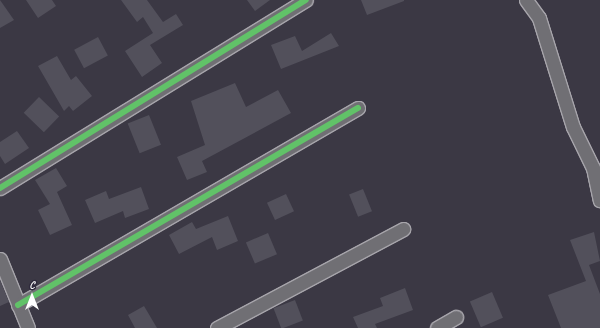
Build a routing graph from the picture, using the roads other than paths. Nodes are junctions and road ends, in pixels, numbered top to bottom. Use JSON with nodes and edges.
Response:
{"nodes":[{"id":1,"x":306,"y":0,"type":"edge"},
{"id":2,"x":526,"y":0,"type":"edge"},
{"id":3,"x":358,"y":108,"type":"dead end"},
{"id":4,"x":0,"y":188,"type":"edge"},
{"id":5,"x":600,"y":200,"type":"edge"},
{"id":6,"x":402,"y":229,"type":"dead end"},
{"id":7,"x":0,"y":259,"type":"edge"},
{"id":8,"x":18,"y":304,"type":"junction"},
{"id":9,"x":456,"y":317,"type":"dead end"},
{"id":10,"x":28,"y":328,"type":"edge"},
{"id":11,"x":218,"y":328,"type":"edge"},
{"id":12,"x":437,"y":328,"type":"edge"}],
"edges":[{"from":1,"to":4,"type":"street"},
{"from":2,"to":5,"type":"street"},
{"from":3,"to":8,"type":"street"},
{"from":6,"to":11,"type":"street"},
{"from":7,"to":8,"type":"street"},
{"from":8,"to":10,"type":"street"},
{"from":9,"to":12,"type":"street"}]}
